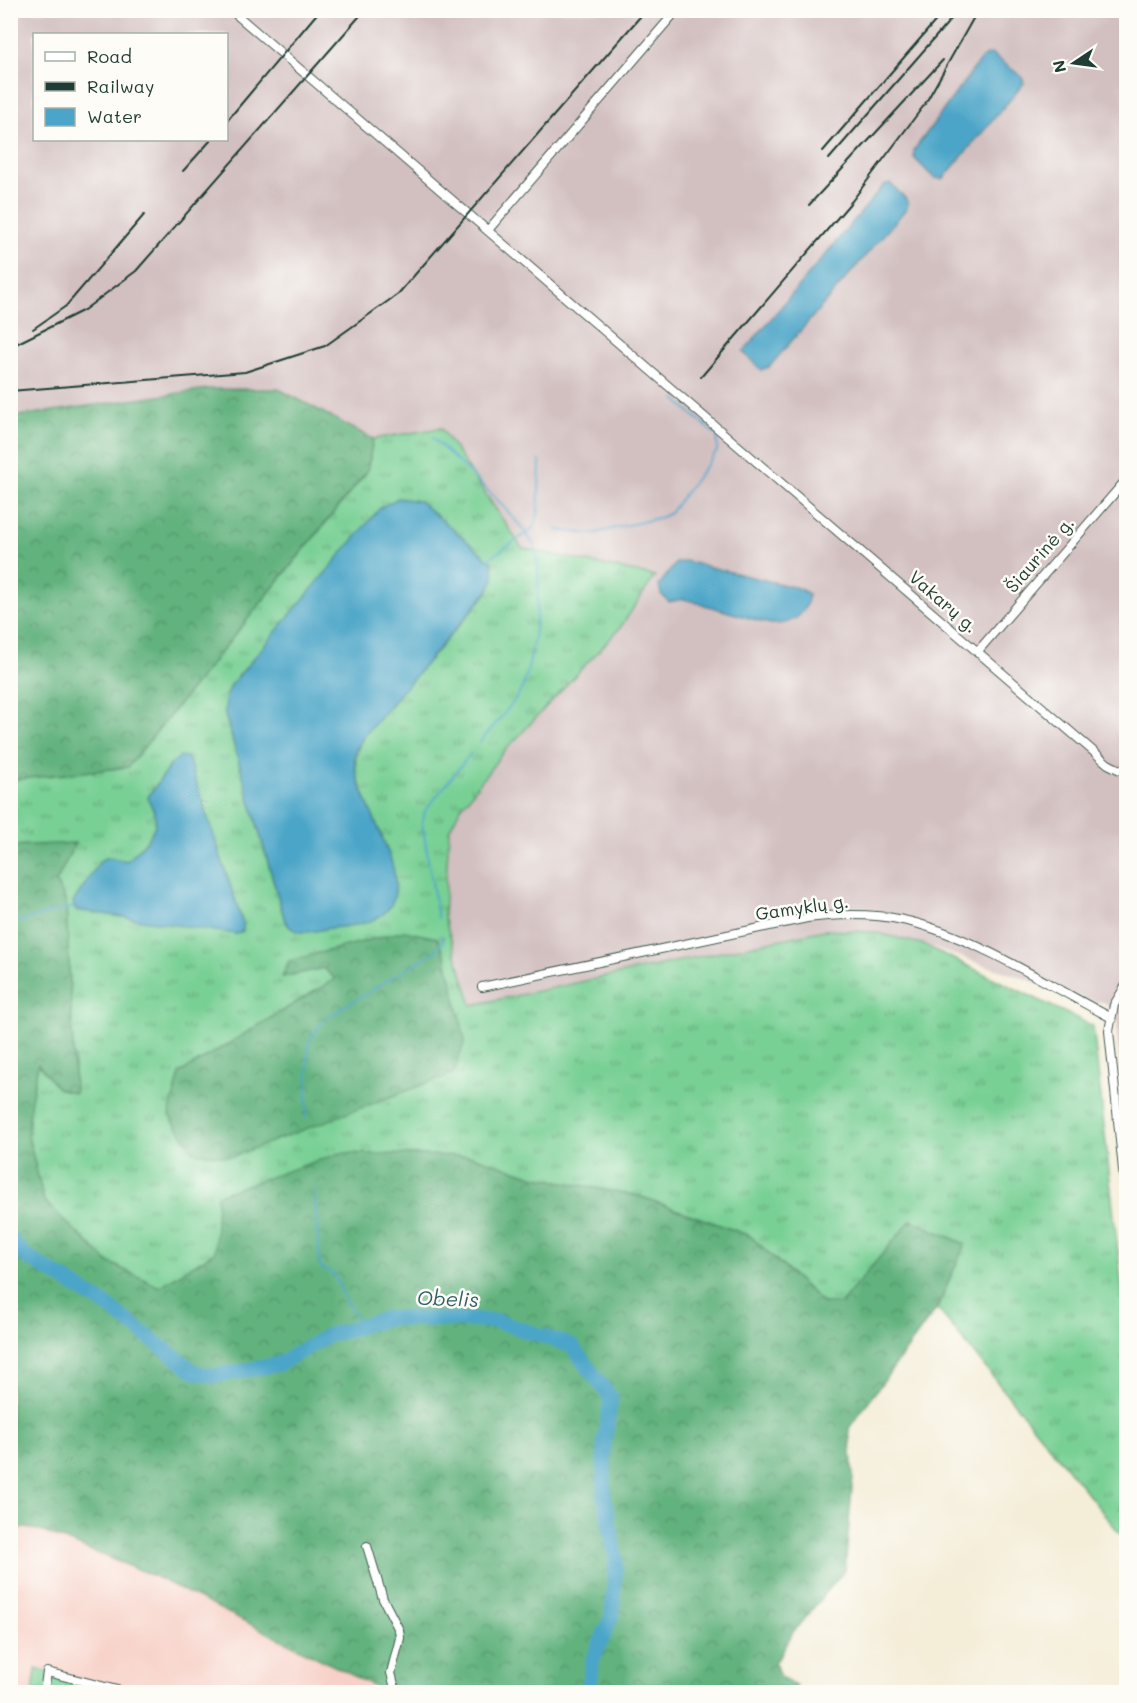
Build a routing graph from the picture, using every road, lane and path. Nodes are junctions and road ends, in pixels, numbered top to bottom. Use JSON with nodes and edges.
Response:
{"nodes":[{"id":1,"x":231,"y":10,"type":"edge"},
{"id":2,"x":677,"y":10,"type":"edge"},
{"id":3,"x":489,"y":229,"type":"junction"},
{"id":4,"x":1126,"y":480,"type":"edge"},
{"id":5,"x":978,"y":651,"type":"junction"},
{"id":6,"x":1126,"y":773,"type":"edge"},
{"id":7,"x":1126,"y":985,"type":"edge"},
{"id":8,"x":482,"y":987,"type":"dead end"},
{"id":9,"x":1110,"y":1017,"type":"junction"},
{"id":10,"x":1126,"y":1200,"type":"edge"},
{"id":11,"x":367,"y":1546,"type":"dead end"},
{"id":12,"x":44,"y":1692,"type":"edge"},
{"id":13,"x":125,"y":1692,"type":"edge"},
{"id":14,"x":396,"y":1692,"type":"edge"}],
"edges":[{"from":1,"to":3,"type":"street","name":"Vakarų g."},
{"from":2,"to":3,"type":"street"},
{"from":3,"to":5,"type":"street","name":"Vakarų g."},
{"from":4,"to":5,"type":"street","name":"Šiaurinė g."},
{"from":5,"to":6,"type":"street","name":"Vakarų g."},
{"from":7,"to":9,"type":"street"},
{"from":8,"to":9,"type":"street","name":"Gamyklų g."},
{"from":9,"to":10,"type":"street"},
{"from":11,"to":14,"type":"street"},
{"from":12,"to":13,"type":"street"}]}
